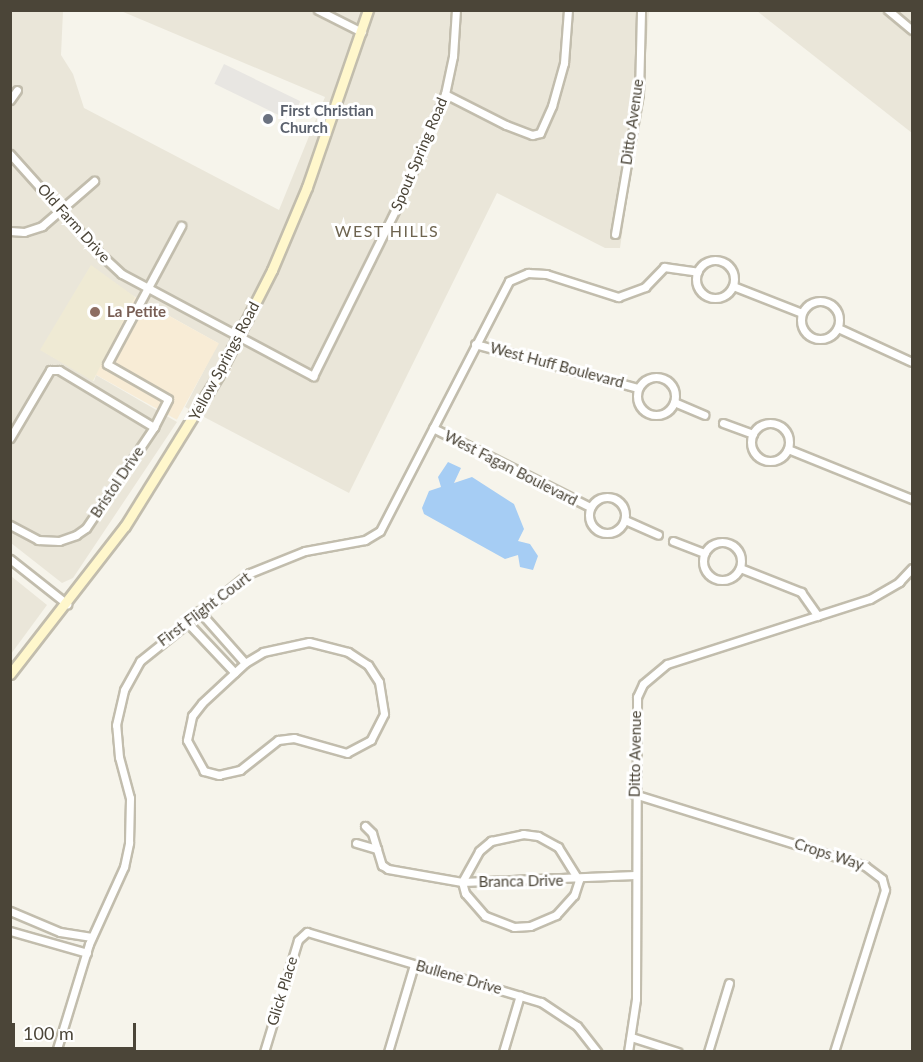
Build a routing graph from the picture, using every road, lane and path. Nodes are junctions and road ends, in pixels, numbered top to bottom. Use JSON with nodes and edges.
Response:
{"nodes":[{"id":1,"x":318,"y":10,"type":"edge"},
{"id":2,"x":368,"y":10,"type":"edge"},
{"id":3,"x":456,"y":10,"type":"edge"},
{"id":4,"x":568,"y":10,"type":"edge"},
{"id":5,"x":641,"y":10,"type":"edge"},
{"id":6,"x":888,"y":10,"type":"edge"},
{"id":7,"x":912,"y":30,"type":"edge"},
{"id":8,"x":362,"y":32,"type":"junction"},
{"id":9,"x":17,"y":90,"type":"dead end"},
{"id":10,"x":445,"y":94,"type":"junction"},
{"id":11,"x":10,"y":100,"type":"edge"},
{"id":12,"x":10,"y":154,"type":"edge"},
{"id":13,"x":94,"y":182,"type":"dead end"},
{"id":14,"x":61,"y":210,"type":"junction"},
{"id":15,"x":180,"y":226,"type":"dead end"},
{"id":16,"x":10,"y":231,"type":"edge"},
{"id":17,"x":615,"y":234,"type":"dead end"},
{"id":18,"x":698,"y":272,"type":"junction"},
{"id":19,"x":733,"y":286,"type":"junction"},
{"id":20,"x":147,"y":289,"type":"junction"},
{"id":21,"x":802,"y":313,"type":"junction"},
{"id":22,"x":838,"y":328,"type":"junction"},
{"id":23,"x":239,"y":336,"type":"junction"},
{"id":24,"x":475,"y":344,"type":"junction"},
{"id":25,"x":912,"y":362,"type":"edge"},
{"id":26,"x":638,"y":388,"type":"junction"},
{"id":27,"x":674,"y":402,"type":"junction"},
{"id":28,"x":704,"y":415,"type":"dead end"},
{"id":29,"x":723,"y":423,"type":"dead end"},
{"id":30,"x":154,"y":427,"type":"junction"},
{"id":31,"x":433,"y":428,"type":"junction"},
{"id":32,"x":753,"y":434,"type":"junction"},
{"id":33,"x":10,"y":438,"type":"edge"},
{"id":34,"x":788,"y":449,"type":"junction"},
{"id":35,"x":912,"y":499,"type":"edge"},
{"id":36,"x":590,"y":507,"type":"junction"},
{"id":37,"x":625,"y":520,"type":"junction"},
{"id":38,"x":10,"y":525,"type":"edge"},
{"id":39,"x":658,"y":535,"type":"dead end"},
{"id":40,"x":673,"y":541,"type":"dead end"},
{"id":41,"x":705,"y":553,"type":"junction"},
{"id":42,"x":10,"y":559,"type":"edge"},
{"id":43,"x":741,"y":568,"type":"junction"},
{"id":44,"x":912,"y":568,"type":"edge"},
{"id":45,"x":68,"y":604,"type":"junction"},
{"id":46,"x":199,"y":611,"type":"junction"},
{"id":47,"x":818,"y":616,"type":"junction"},
{"id":48,"x":186,"y":621,"type":"junction"},
{"id":49,"x":245,"y":663,"type":"junction"},
{"id":50,"x":235,"y":673,"type":"junction"},
{"id":51,"x":10,"y":674,"type":"edge"},
{"id":52,"x":634,"y":794,"type":"junction"},
{"id":53,"x":365,"y":826,"type":"dead end"},
{"id":54,"x":356,"y":843,"type":"dead end"},
{"id":55,"x":377,"y":849,"type":"junction"},
{"id":56,"x":635,"y":875,"type":"junction"},
{"id":57,"x":579,"y":880,"type":"junction"},
{"id":58,"x":462,"y":882,"type":"junction"},
{"id":59,"x":10,"y":911,"type":"edge"},
{"id":60,"x":303,"y":932,"type":"joint"},
{"id":61,"x":13,"y":933,"type":"edge"},
{"id":62,"x":90,"y":941,"type":"junction"},
{"id":63,"x":87,"y":952,"type":"junction"},
{"id":64,"x":414,"y":964,"type":"junction"},
{"id":65,"x":729,"y":983,"type":"dead end"},
{"id":66,"x":520,"y":996,"type":"junction"},
{"id":67,"x":632,"y":1037,"type":"junction"},
{"id":68,"x":56,"y":1052,"type":"edge"},
{"id":69,"x":264,"y":1052,"type":"edge"},
{"id":70,"x":388,"y":1052,"type":"edge"},
{"id":71,"x":503,"y":1052,"type":"edge"},
{"id":72,"x":597,"y":1052,"type":"edge"},
{"id":73,"x":628,"y":1052,"type":"edge"},
{"id":74,"x":678,"y":1052,"type":"edge"},
{"id":75,"x":708,"y":1052,"type":"edge"},
{"id":76,"x":834,"y":1052,"type":"edge"}],
"edges":[{"from":1,"to":8,"type":"street"},
{"from":2,"to":8,"type":"main road","name":"Yellow Springs Road"},
{"from":3,"to":10,"type":"street","name":"Spout Spring Road"},
{"from":4,"to":10,"type":"street"},
{"from":5,"to":17,"type":"street","name":"Ditto Avenue"},
{"from":6,"to":7,"type":"street"},
{"from":8,"to":23,"type":"main road","name":"Yellow Springs Road"},
{"from":9,"to":11,"type":"street"},
{"from":10,"to":23,"type":"street","name":"Spout Spring Road"},
{"from":12,"to":14,"type":"street","name":"Old Farm Drive"},
{"from":13,"to":14,"type":"street"},
{"from":14,"to":16,"type":"street"},
{"from":14,"to":20,"type":"street","name":"Old Farm Drive"},
{"from":15,"to":20,"type":"street"},
{"from":18,"to":19,"type":"street"},
{"from":18,"to":19,"type":"street"},
{"from":18,"to":24,"type":"street","name":"First Flight Court"},
{"from":19,"to":21,"type":"street"},
{"from":20,"to":23,"type":"street","name":"Old Farm Drive"},
{"from":20,"to":30,"type":"street","name":"Bristol Drive"},
{"from":21,"to":22,"type":"street"},
{"from":21,"to":22,"type":"street"},
{"from":22,"to":25,"type":"street"},
{"from":23,"to":45,"type":"main road","name":"Yellow Springs Road"},
{"from":24,"to":26,"type":"street","name":"West Huff Boulevard"},
{"from":24,"to":31,"type":"street","name":"First Flight Court"},
{"from":26,"to":27,"type":"street","name":"West Huff Boulevard"},
{"from":26,"to":27,"type":"street","name":"West Huff Boulevard"},
{"from":27,"to":28,"type":"street"},
{"from":29,"to":32,"type":"street"},
{"from":30,"to":33,"type":"street"},
{"from":30,"to":38,"type":"street","name":"Bristol Drive"},
{"from":31,"to":36,"type":"street","name":"West Fagan Boulevard"},
{"from":31,"to":46,"type":"street","name":"First Flight Court"},
{"from":32,"to":34,"type":"street"},
{"from":32,"to":34,"type":"street"},
{"from":34,"to":35,"type":"street"},
{"from":36,"to":37,"type":"street"},
{"from":36,"to":37,"type":"street"},
{"from":37,"to":39,"type":"street"},
{"from":40,"to":41,"type":"street"},
{"from":41,"to":43,"type":"street"},
{"from":41,"to":43,"type":"street"},
{"from":42,"to":45,"type":"street"},
{"from":43,"to":47,"type":"street"},
{"from":44,"to":47,"type":"street","name":"Ditto Avenue"},
{"from":45,"to":51,"type":"main road","name":"Yellow Springs Road"},
{"from":46,"to":48,"type":"street","name":"First Flight Court"},
{"from":46,"to":49,"type":"street"},
{"from":47,"to":52,"type":"street","name":"Ditto Avenue"},
{"from":48,"to":50,"type":"street"},
{"from":48,"to":62,"type":"street","name":"First Flight Court"},
{"from":49,"to":50,"type":"street"},
{"from":49,"to":50,"type":"street"},
{"from":52,"to":56,"type":"street","name":"Ditto Avenue"},
{"from":52,"to":76,"type":"street","name":"Crops Way"},
{"from":53,"to":55,"type":"street","name":"Branca Drive"},
{"from":54,"to":55,"type":"street"},
{"from":55,"to":58,"type":"street","name":"Branca Drive"},
{"from":56,"to":57,"type":"street","name":"Branca Drive"},
{"from":56,"to":67,"type":"street","name":"Ditto Avenue"},
{"from":57,"to":58,"type":"street","name":"Branca Drive"},
{"from":57,"to":58,"type":"street","name":"Branca Drive"},
{"from":57,"to":58,"type":"street","name":"Branca Drive"},
{"from":59,"to":62,"type":"street"},
{"from":60,"to":64,"type":"street","name":"Bullene Drive"},
{"from":60,"to":69,"type":"street","name":"Glick Place"},
{"from":61,"to":63,"type":"street"},
{"from":62,"to":63,"type":"street","name":"First Flight Court"},
{"from":63,"to":68,"type":"street","name":"First Flight Court"},
{"from":64,"to":66,"type":"street","name":"Bullene Drive"},
{"from":64,"to":70,"type":"street"},
{"from":65,"to":75,"type":"street"},
{"from":66,"to":71,"type":"street"},
{"from":66,"to":72,"type":"street","name":"Bullene Drive"},
{"from":67,"to":73,"type":"street","name":"Ditto Avenue"},
{"from":67,"to":74,"type":"street"}]}
